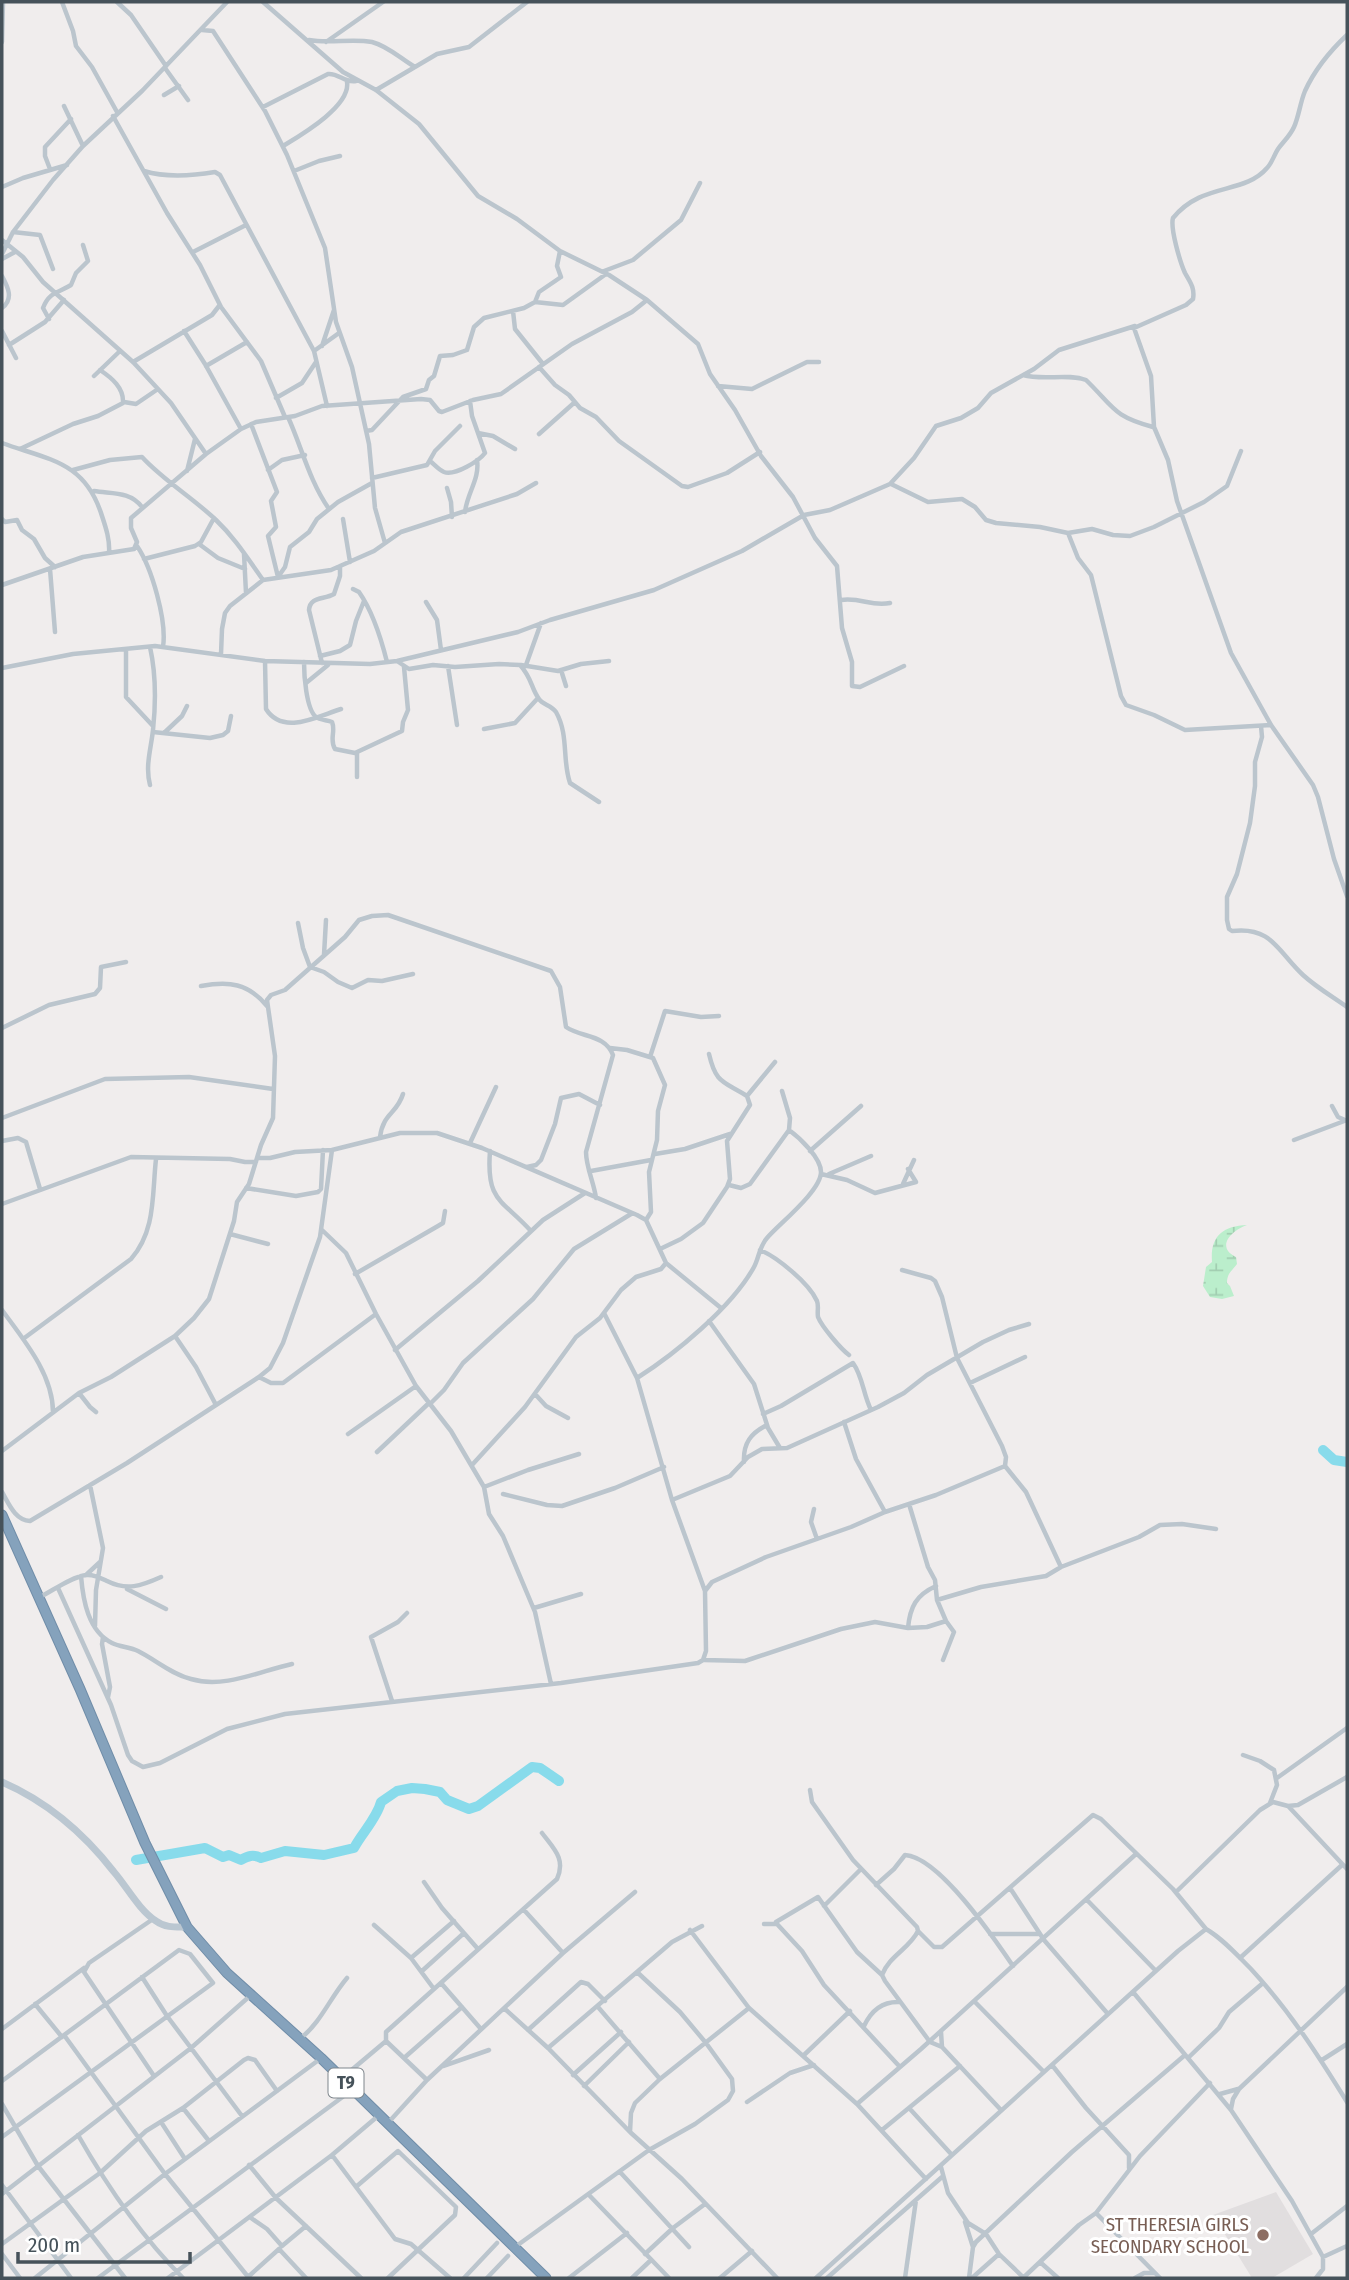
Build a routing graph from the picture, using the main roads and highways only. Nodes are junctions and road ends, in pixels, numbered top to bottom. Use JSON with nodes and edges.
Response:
{"nodes":[{"id":1,"x":2,"y":1515,"type":"edge"},
{"id":2,"x":2,"y":1782,"type":"edge"},
{"id":3,"x":187,"y":1927,"type":"junction"},
{"id":4,"x":546,"y":2278,"type":"edge"}],
"edges":[{"from":1,"to":3,"type":"highway","number":"T9"},
{"from":2,"to":3,"type":"main road"},
{"from":3,"to":4,"type":"highway","number":"T9"}]}
